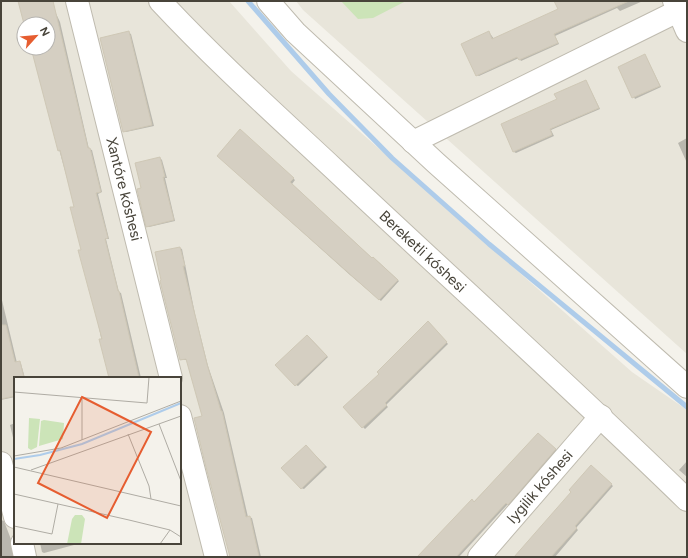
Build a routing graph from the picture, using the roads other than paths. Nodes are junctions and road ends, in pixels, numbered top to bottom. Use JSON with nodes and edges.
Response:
{"nodes":[{"id":1,"x":77,"y":1,"type":"edge"},
{"id":2,"x":160,"y":1,"type":"edge"},
{"id":3,"x":268,"y":1,"type":"edge"},
{"id":4,"x":676,"y":6,"type":"edge"},
{"id":5,"x":687,"y":31,"type":"edge"},
{"id":6,"x":413,"y":142,"type":"junction"},
{"id":7,"x":171,"y":377,"type":"edge"},
{"id":8,"x":687,"y":387,"type":"edge"},
{"id":9,"x":601,"y":416,"type":"junction"},
{"id":10,"x":181,"y":420,"type":"edge"},
{"id":11,"x":1,"y":463,"type":"edge"},
{"id":12,"x":687,"y":500,"type":"edge"},
{"id":13,"x":14,"y":513,"type":"edge"},
{"id":14,"x":22,"y":544,"type":"edge"},
{"id":15,"x":25,"y":557,"type":"edge"},
{"id":16,"x":216,"y":557,"type":"edge"},
{"id":17,"x":479,"y":557,"type":"edge"}],
"edges":[{"from":1,"to":7,"type":"street","name":"Xantóre kóshesi"},
{"from":2,"to":9,"type":"street","name":"Bereketli kóshesi"},
{"from":3,"to":6,"type":"street"},
{"from":4,"to":5,"type":"street"},
{"from":4,"to":6,"type":"street"},
{"from":6,"to":8,"type":"street"},
{"from":9,"to":12,"type":"street","name":"Bereketli kóshesi"},
{"from":9,"to":17,"type":"street","name":"Iygilik kóshesi"},
{"from":10,"to":16,"type":"street"},
{"from":11,"to":13,"type":"street"},
{"from":14,"to":15,"type":"street"}]}
